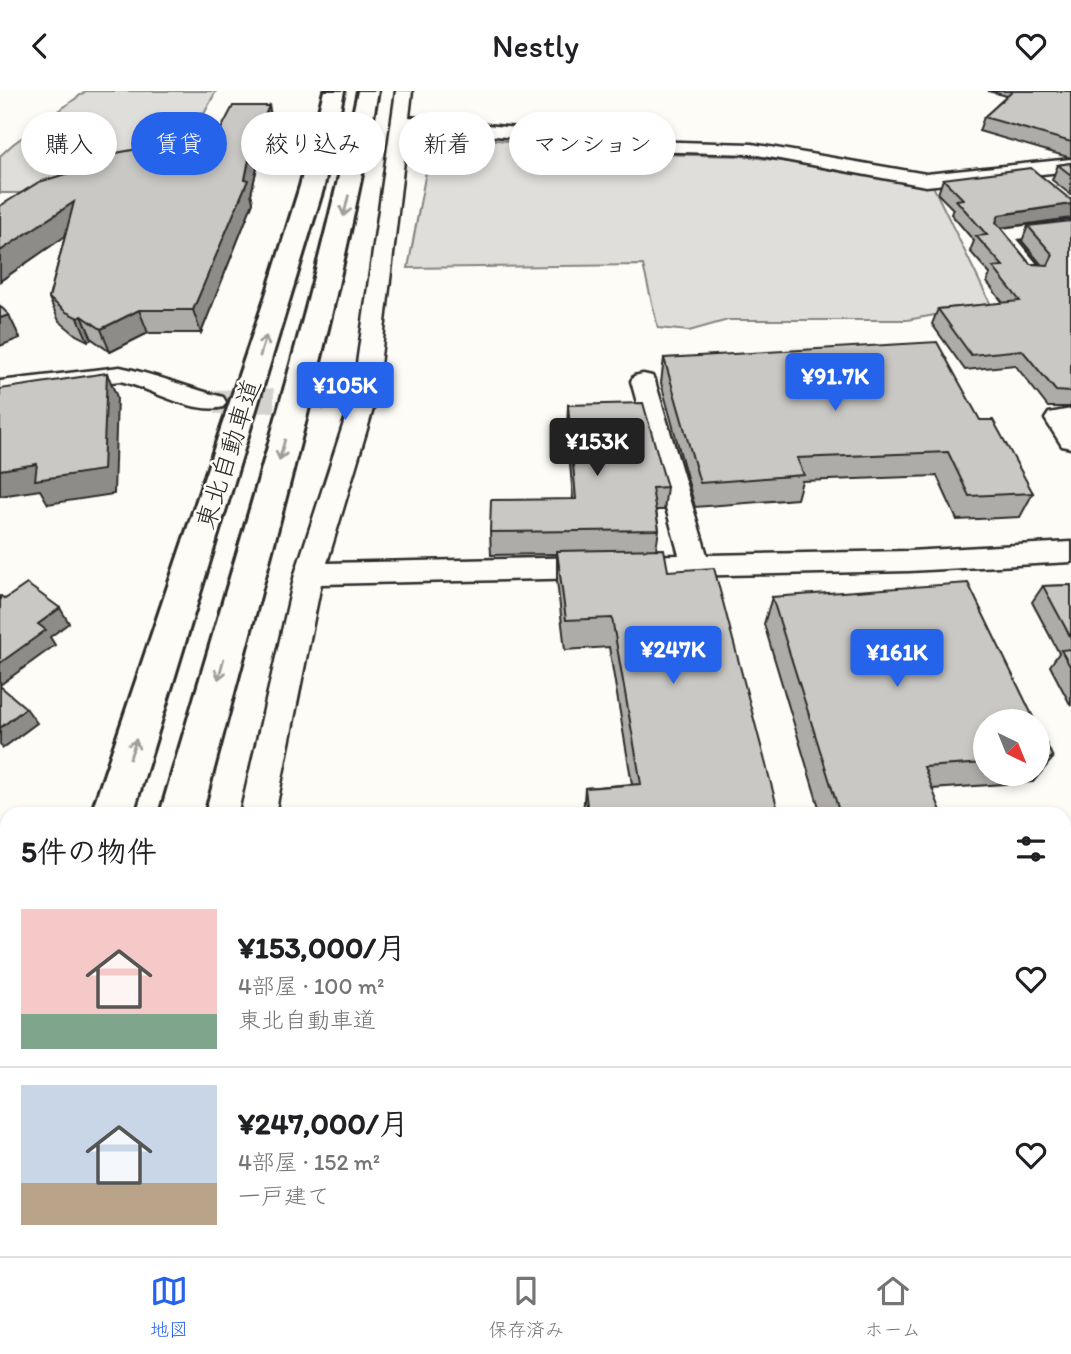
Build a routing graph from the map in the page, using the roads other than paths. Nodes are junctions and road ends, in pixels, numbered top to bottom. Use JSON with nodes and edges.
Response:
{"nodes":[{"id":1,"x":334,"y":91,"type":"edge"},
{"id":2,"x":368,"y":91,"type":"edge"},
{"id":3,"x":404,"y":91,"type":"edge"},
{"id":4,"x":401,"y":112,"type":"edge"},
{"id":5,"x":399,"y":129,"type":"edge"},
{"id":6,"x":495,"y":131,"type":"edge"},
{"id":7,"x":1071,"y":165,"type":"edge"},
{"id":8,"x":1025,"y":170,"type":"junction"},
{"id":9,"x":1043,"y":185,"type":"edge"},
{"id":10,"x":1071,"y":226,"type":"edge"},
{"id":11,"x":1033,"y":272,"type":"edge"},
{"id":12,"x":643,"y":381,"type":"dead end"},
{"id":13,"x":0,"y":388,"type":"edge"},
{"id":14,"x":324,"y":399,"type":"tunnel mouth"},
{"id":15,"x":364,"y":399,"type":"junction"},
{"id":16,"x":214,"y":402,"type":"tunnel mouth"},
{"id":17,"x":1071,"y":417,"type":"edge"},
{"id":18,"x":1071,"y":440,"type":"edge"},
{"id":19,"x":1071,"y":552,"type":"edge"},
{"id":20,"x":696,"y":565,"type":"junction"},
{"id":21,"x":309,"y":574,"type":"junction"},
{"id":22,"x":114,"y":807,"type":"edge"},
{"id":23,"x":183,"y":807,"type":"edge"},
{"id":24,"x":259,"y":807,"type":"edge"}],
"edges":[{"from":22,"to":1,"type":"highway","name":"東北自動車道","one_way":true},
{"from":2,"to":23,"type":"highway","name":"東北自動車道","one_way":true},
{"from":3,"to":4,"type":"street"},
{"from":5,"to":15,"type":"street"},
{"from":6,"to":8,"type":"street"},
{"from":7,"to":8,"type":"street"},
{"from":8,"to":9,"type":"street"},
{"from":10,"to":11,"type":"street"},
{"from":12,"to":20,"type":"street"},
{"from":13,"to":16,"type":"street"},
{"from":14,"to":15,"type":"street"},
{"from":15,"to":21,"type":"street"},
{"from":17,"to":18,"type":"street"},
{"from":19,"to":20,"type":"street"},
{"from":20,"to":21,"type":"street"},
{"from":21,"to":24,"type":"street"}]}
